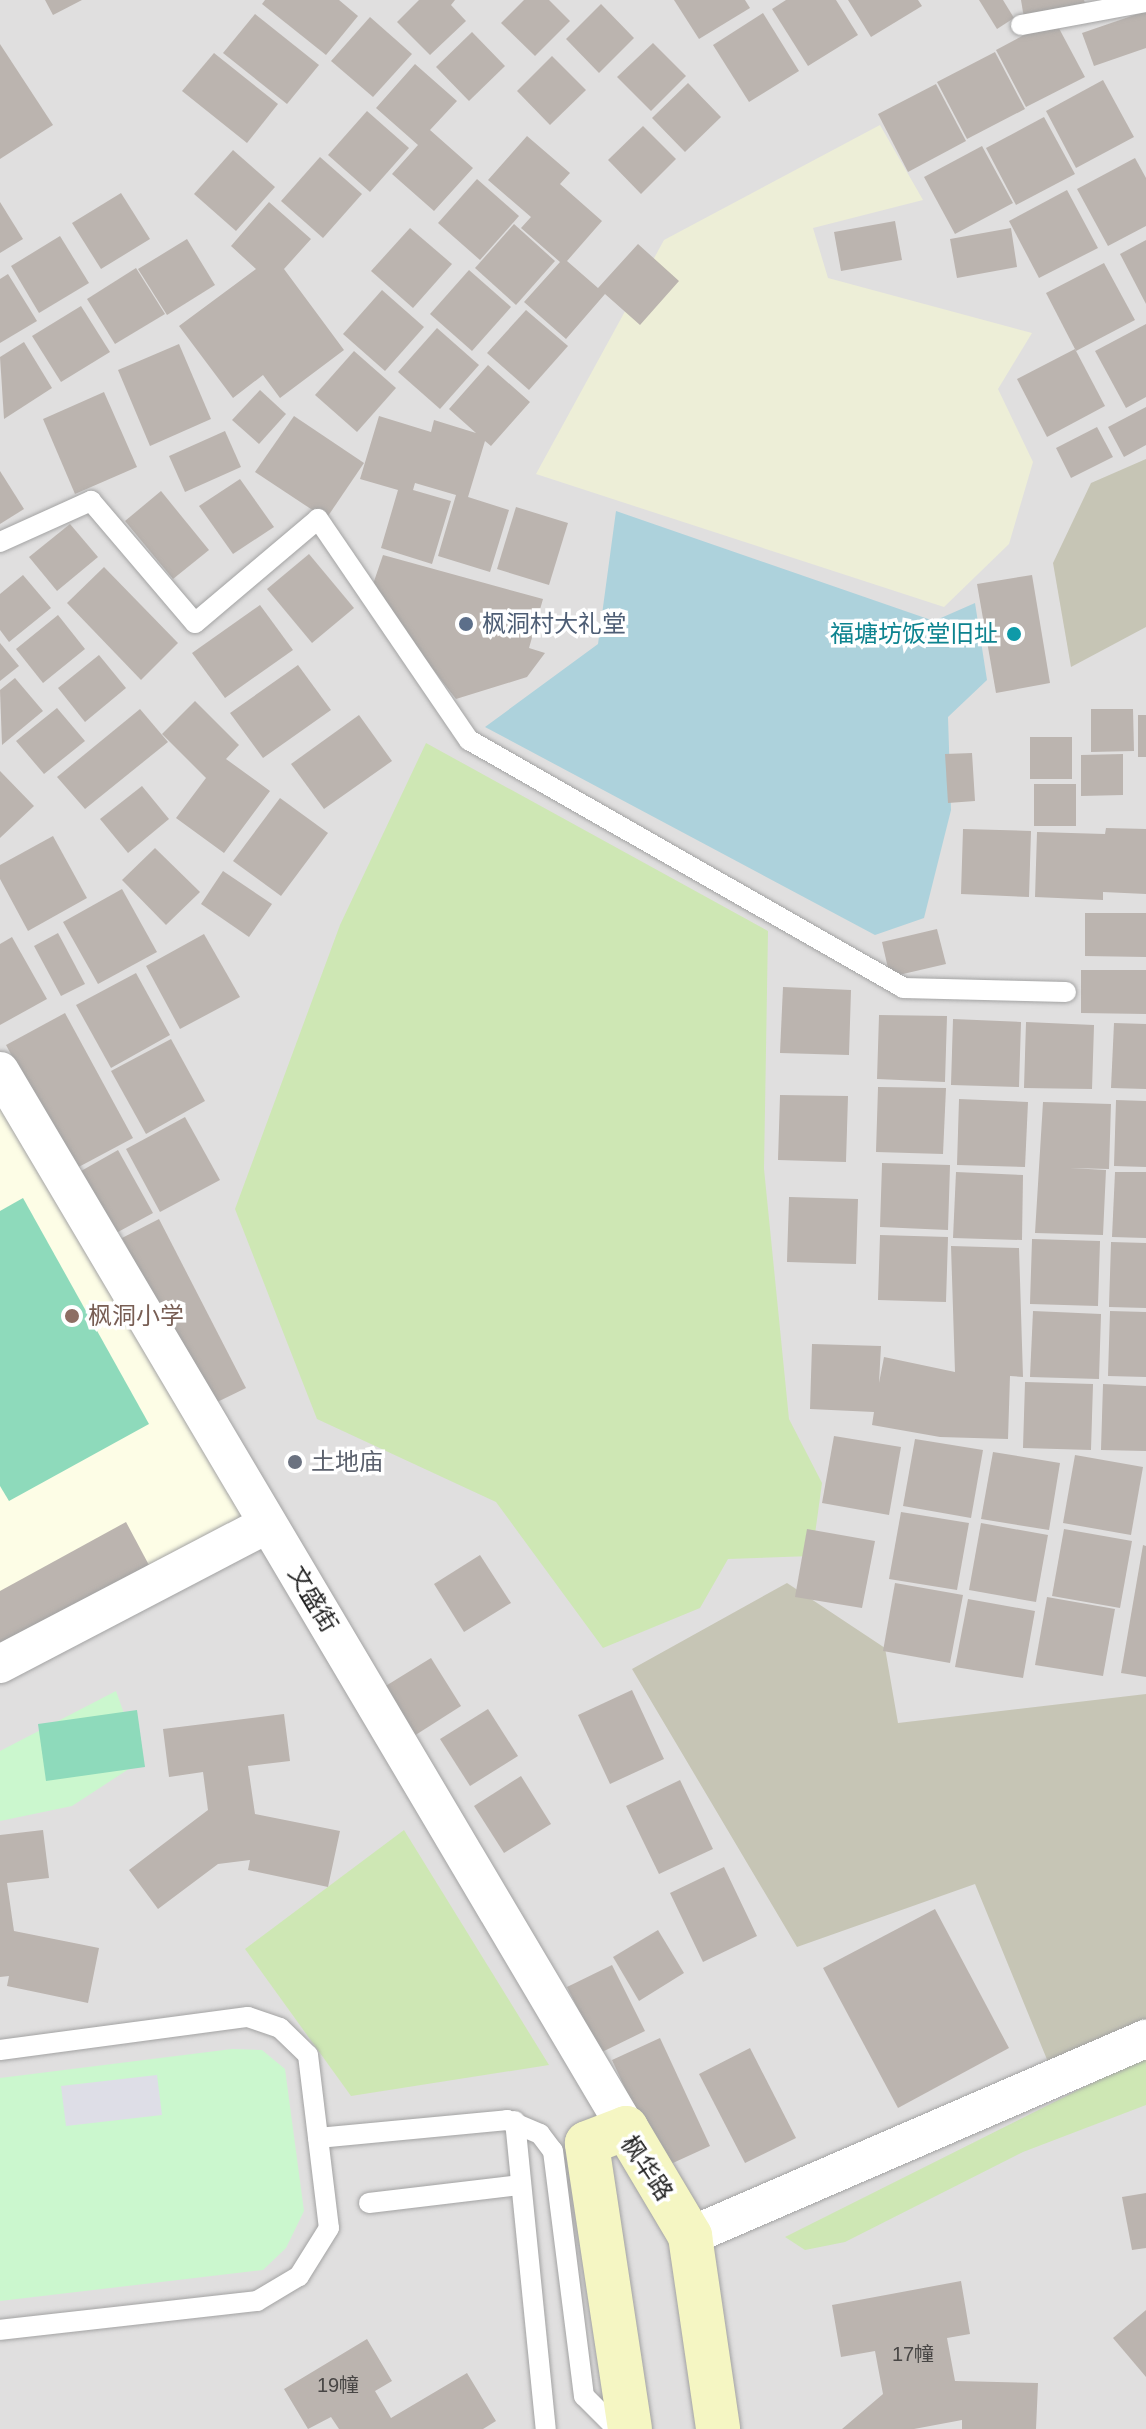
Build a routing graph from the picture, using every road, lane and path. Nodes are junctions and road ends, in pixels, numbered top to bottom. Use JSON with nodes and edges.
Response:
{"nodes":[{"id":1,"x":1146,"y":2,"type":"edge"},
{"id":2,"x":1021,"y":25,"type":"dead end"},
{"id":3,"x":0,"y":542,"type":"edge"},
{"id":4,"x":1066,"y":992,"type":"dead end"},
{"id":5,"x":5,"y":1092,"type":"edge"},
{"id":6,"x":268,"y":1524,"type":"junction"},
{"id":7,"x":0,"y":1664,"type":"edge"},
{"id":8,"x":1146,"y":2039,"type":"edge"},
{"id":9,"x":0,"y":2050,"type":"edge"},
{"id":10,"x":515,"y":2121,"type":"junction"},
{"id":11,"x":626,"y":2128,"type":"junction"},
{"id":12,"x":318,"y":2138,"type":"junction"},
{"id":13,"x":521,"y":2185,"type":"junction"},
{"id":14,"x":369,"y":2203,"type":"dead end"},
{"id":15,"x":690,"y":2236,"type":"junction"},
{"id":16,"x":0,"y":2330,"type":"edge"},
{"id":17,"x":546,"y":2429,"type":"edge"},
{"id":18,"x":617,"y":2429,"type":"edge"},
{"id":19,"x":630,"y":2429,"type":"edge"},
{"id":20,"x":718,"y":2429,"type":"edge"}],
"edges":[{"from":1,"to":2,"type":"lane"},
{"from":3,"to":4,"type":"lane"},
{"from":5,"to":6,"type":"street","name":"文盛街"},
{"from":6,"to":7,"type":"street"},
{"from":6,"to":11,"type":"street","name":"文盛街"},
{"from":8,"to":15,"type":"street"},
{"from":9,"to":12,"type":"lane"},
{"from":10,"to":12,"type":"lane"},
{"from":10,"to":13,"type":"lane"},
{"from":10,"to":18,"type":"lane"},
{"from":11,"to":15,"type":"street","name":"枫华路"},
{"from":11,"to":19,"type":"street","name":"枫华路"},
{"from":12,"to":16,"type":"lane"},
{"from":13,"to":14,"type":"lane"},
{"from":13,"to":17,"type":"lane"},
{"from":15,"to":20,"type":"street","name":"枫华路"}]}
